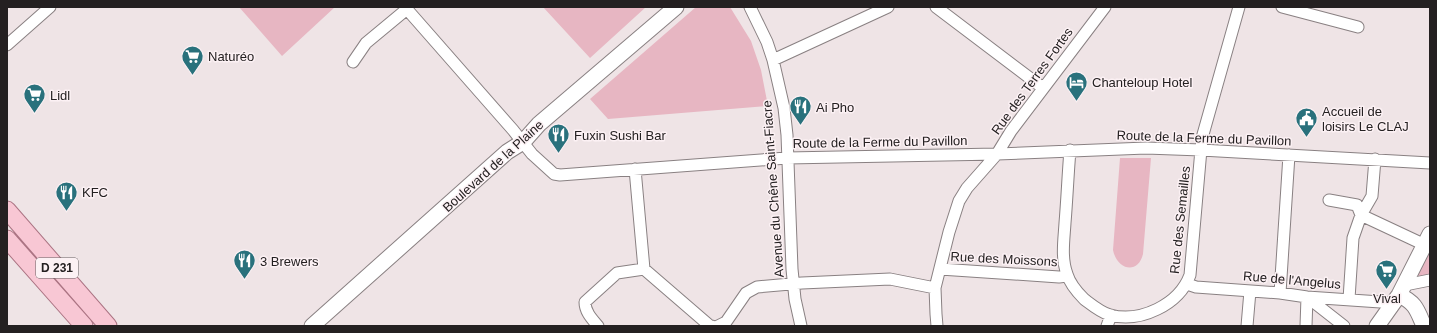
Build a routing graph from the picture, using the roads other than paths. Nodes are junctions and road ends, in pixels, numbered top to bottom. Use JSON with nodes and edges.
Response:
{"nodes":[{"id":1,"x":50,"y":7,"type":"edge"},
{"id":2,"x":676,"y":7,"type":"edge"},
{"id":3,"x":750,"y":7,"type":"edge"},
{"id":4,"x":888,"y":7,"type":"edge"},
{"id":5,"x":936,"y":7,"type":"edge"},
{"id":6,"x":1105,"y":7,"type":"edge"},
{"id":7,"x":1239,"y":7,"type":"edge"},
{"id":8,"x":1282,"y":7,"type":"edge"},
{"id":9,"x":406,"y":8,"type":"edge"},
{"id":10,"x":1358,"y":27,"type":"dead end"},
{"id":11,"x":7,"y":45,"type":"edge"},
{"id":12,"x":773,"y":60,"type":"junction"},
{"id":13,"x":353,"y":62,"type":"dead end"},
{"id":14,"x":1043,"y":88,"type":"junction"},
{"id":15,"x":523,"y":142,"type":"junction"},
{"id":16,"x":1070,"y":150,"type":"junction"},
{"id":17,"x":1201,"y":150,"type":"junction"},
{"id":18,"x":997,"y":154,"type":"junction"},
{"id":19,"x":1289,"y":155,"type":"junction"},
{"id":20,"x":787,"y":158,"type":"junction"},
{"id":21,"x":1375,"y":160,"type":"junction"},
{"id":22,"x":1430,"y":163,"type":"edge"},
{"id":23,"x":635,"y":169,"type":"junction"},
{"id":24,"x":1329,"y":200,"type":"dead end"},
{"id":25,"x":7,"y":210,"type":"edge"},
{"id":26,"x":1361,"y":215,"type":"junction"},
{"id":27,"x":1428,"y":238,"type":"edge"},
{"id":28,"x":7,"y":239,"type":"edge"},
{"id":29,"x":644,"y":269,"type":"junction"},
{"id":30,"x":940,"y":269,"type":"junction"},
{"id":31,"x":1067,"y":276,"type":"junction"},
{"id":32,"x":1430,"y":280,"type":"edge"},
{"id":33,"x":794,"y":284,"type":"junction"},
{"id":34,"x":1186,"y":284,"type":"junction"},
{"id":35,"x":936,"y":288,"type":"junction"},
{"id":36,"x":1250,"y":291,"type":"junction"},
{"id":37,"x":1280,"y":293,"type":"junction"},
{"id":38,"x":1400,"y":294,"type":"junction"},
{"id":39,"x":1307,"y":297,"type":"junction"},
{"id":40,"x":1349,"y":299,"type":"junction"},
{"id":41,"x":1110,"y":315,"type":"junction"},
{"id":42,"x":84,"y":326,"type":"edge"},
{"id":43,"x":108,"y":326,"type":"edge"},
{"id":44,"x":312,"y":326,"type":"edge"},
{"id":45,"x":598,"y":326,"type":"edge"},
{"id":46,"x":712,"y":326,"type":"edge"},
{"id":47,"x":718,"y":326,"type":"edge"},
{"id":48,"x":801,"y":326,"type":"edge"},
{"id":49,"x":937,"y":326,"type":"edge"},
{"id":50,"x":1107,"y":326,"type":"edge"},
{"id":51,"x":1247,"y":326,"type":"edge"},
{"id":52,"x":1306,"y":326,"type":"edge"},
{"id":53,"x":1344,"y":326,"type":"edge"},
{"id":54,"x":1377,"y":326,"type":"edge"},
{"id":55,"x":1424,"y":326,"type":"edge"}],
"edges":[{"from":1,"to":11,"type":"street"},
{"from":2,"to":15,"type":"main road","name":"Boulevard de la Plaine"},
{"from":3,"to":12,"type":"street","name":"Avenue du Chêne Saint-Fiacre"},
{"from":4,"to":12,"type":"street"},
{"from":5,"to":14,"type":"street"},
{"from":6,"to":14,"type":"street","name":"Rue des Terres Fortes"},
{"from":7,"to":17,"type":"street","name":"Rue des Semailles"},
{"from":8,"to":10,"type":"street"},
{"from":9,"to":13,"type":"street"},
{"from":9,"to":15,"type":"street","name":"Route de la Ferme du Pavillon"},
{"from":12,"to":20,"type":"street","name":"Avenue du Chêne Saint-Fiacre"},
{"from":14,"to":18,"type":"street","name":"Rue des Terres Fortes"},
{"from":15,"to":23,"type":"street","name":"Route de la Ferme du Pavillon"},
{"from":15,"to":44,"type":"main road","name":"Boulevard de la Plaine"},
{"from":16,"to":17,"type":"street","name":"Route de la Ferme du Pavillon"},
{"from":16,"to":18,"type":"street","name":"Route de la Ferme du Pavillon"},
{"from":16,"to":31,"type":"street","name":"Rue des Semailles"},
{"from":17,"to":19,"type":"street","name":"Route de la Ferme du Pavillon"},
{"from":17,"to":34,"type":"street","name":"Rue des Semailles"},
{"from":18,"to":20,"type":"street","name":"Route de la Ferme du Pavillon"},
{"from":18,"to":30,"type":"street","name":"Rue des Terres Fortes"},
{"from":19,"to":21,"type":"street","name":"Route de la Ferme du Pavillon"},
{"from":19,"to":37,"type":"street"},
{"from":20,"to":23,"type":"street","name":"Route de la Ferme du Pavillon"},
{"from":20,"to":33,"type":"street","name":"Avenue du Chêne Saint-Fiacre"},
{"from":21,"to":22,"type":"street","name":"Route de la Ferme du Pavillon"},
{"from":21,"to":26,"type":"street"},
{"from":23,"to":29,"type":"street"},
{"from":24,"to":26,"type":"street"},
{"from":25,"to":43,"type":"main road","number":"D 231"},
{"from":26,"to":27,"type":"street"},
{"from":26,"to":40,"type":"street"},
{"from":27,"to":38,"type":"main road"},
{"from":28,"to":42,"type":"main road","number":"D 231"},
{"from":29,"to":45,"type":"street"},
{"from":29,"to":46,"type":"street"},
{"from":30,"to":31,"type":"street","name":"Rue des Moissons"},
{"from":30,"to":35,"type":"street","name":"Rue des Terres Fortes"},
{"from":31,"to":41,"type":"street","name":"Rue des Semailles"},
{"from":32,"to":38,"type":"street","name":"Rue de l'Angelus"},
{"from":33,"to":35,"type":"street"},
{"from":33,"to":47,"type":"street"},
{"from":33,"to":48,"type":"street","name":"Avenue du Chêne Saint-Fiacre"},
{"from":34,"to":36,"type":"street","name":"Rue de l'Angelus"},
{"from":34,"to":41,"type":"street","name":"Rue des Semailles"},
{"from":35,"to":49,"type":"street","name":"Rue des Terres Fortes"},
{"from":36,"to":37,"type":"street","name":"Rue de l'Angelus"},
{"from":36,"to":51,"type":"street"},
{"from":37,"to":39,"type":"street","name":"Rue de l'Angelus"},
{"from":38,"to":40,"type":"street","name":"Rue de l'Angelus"},
{"from":38,"to":54,"type":"main road"},
{"from":38,"to":55,"type":"main road"},
{"from":39,"to":40,"type":"street","name":"Rue de l'Angelus"},
{"from":39,"to":52,"type":"street"},
{"from":39,"to":53,"type":"street"},
{"from":41,"to":50,"type":"street"}]}
